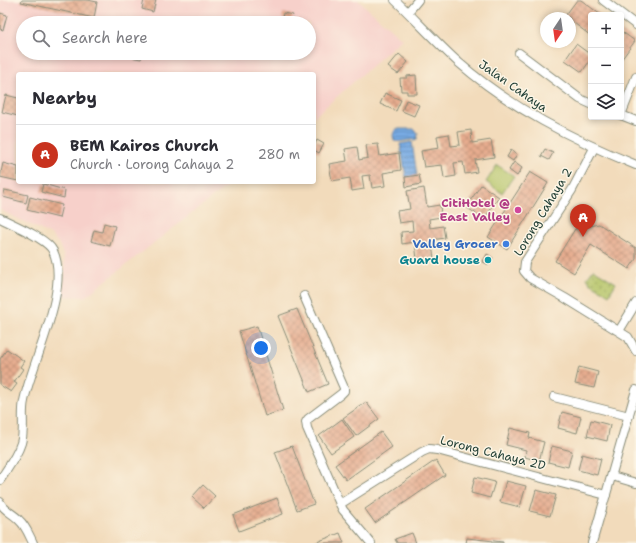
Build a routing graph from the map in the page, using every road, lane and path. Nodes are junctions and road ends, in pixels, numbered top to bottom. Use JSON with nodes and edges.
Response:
{"nodes":[{"id":1,"x":395,"y":0,"type":"edge"},
{"id":2,"x":418,"y":0,"type":"edge"},
{"id":3,"x":603,"y":0,"type":"edge"},
{"id":4,"x":408,"y":12,"type":"junction"},
{"id":5,"x":636,"y":25,"type":"edge"},
{"id":6,"x":519,"y":53,"type":"dead end"},
{"id":7,"x":636,"y":77,"type":"edge"},
{"id":8,"x":588,"y":103,"type":"edge"},
{"id":9,"x":624,"y":107,"type":"edge"},
{"id":10,"x":624,"y":116,"type":"edge"},
{"id":11,"x":636,"y":121,"type":"edge"},
{"id":12,"x":594,"y":148,"type":"junction"},
{"id":13,"x":636,"y":165,"type":"edge"},
{"id":14,"x":0,"y":218,"type":"edge"},
{"id":15,"x":304,"y":296,"type":"dead end"},
{"id":16,"x":635,"y":305,"type":"edge"},
{"id":17,"x":618,"y":331,"type":"junction"},
{"id":18,"x":636,"y":351,"type":"edge"},
{"id":19,"x":636,"y":394,"type":"edge"},
{"id":20,"x":554,"y":397,"type":"dead end"},
{"id":21,"x":629,"y":416,"type":"junction"},
{"id":22,"x":612,"y":476,"type":"junction"},
{"id":23,"x":0,"y":480,"type":"edge"},
{"id":24,"x":636,"y":483,"type":"edge"},
{"id":25,"x":606,"y":495,"type":"junction"},
{"id":26,"x":340,"y":504,"type":"junction"},
{"id":27,"x":1,"y":505,"type":"edge"},
{"id":28,"x":33,"y":543,"type":"edge"},
{"id":29,"x":371,"y":543,"type":"edge"},
{"id":30,"x":592,"y":543,"type":"edge"}],
"edges":[{"from":1,"to":4,"type":"street","name":"Jalan Cahaya"},
{"from":2,"to":4,"type":"street"},
{"from":3,"to":5,"type":"street"},
{"from":4,"to":12,"type":"street","name":"Jalan Cahaya"},
{"from":6,"to":8,"type":"street"},
{"from":7,"to":9,"type":"street"},
{"from":10,"to":11,"type":"street"},
{"from":12,"to":13,"type":"street","name":"Jalan Cahaya"},
{"from":12,"to":17,"type":"street","name":"Lorong Cahaya 2"},
{"from":14,"to":23,"type":"street"},
{"from":15,"to":26,"type":"street"},
{"from":16,"to":17,"type":"street"},
{"from":17,"to":18,"type":"street","name":"Lorong Cahaya 2"},
{"from":19,"to":21,"type":"street"},
{"from":20,"to":21,"type":"street"},
{"from":21,"to":22,"type":"street"},
{"from":22,"to":24,"type":"street"},
{"from":22,"to":25,"type":"street"},
{"from":25,"to":26,"type":"street","name":"Lorong Cahaya 2D"},
{"from":25,"to":30,"type":"street"},
{"from":26,"to":29,"type":"street"},
{"from":27,"to":28,"type":"street"}]}
